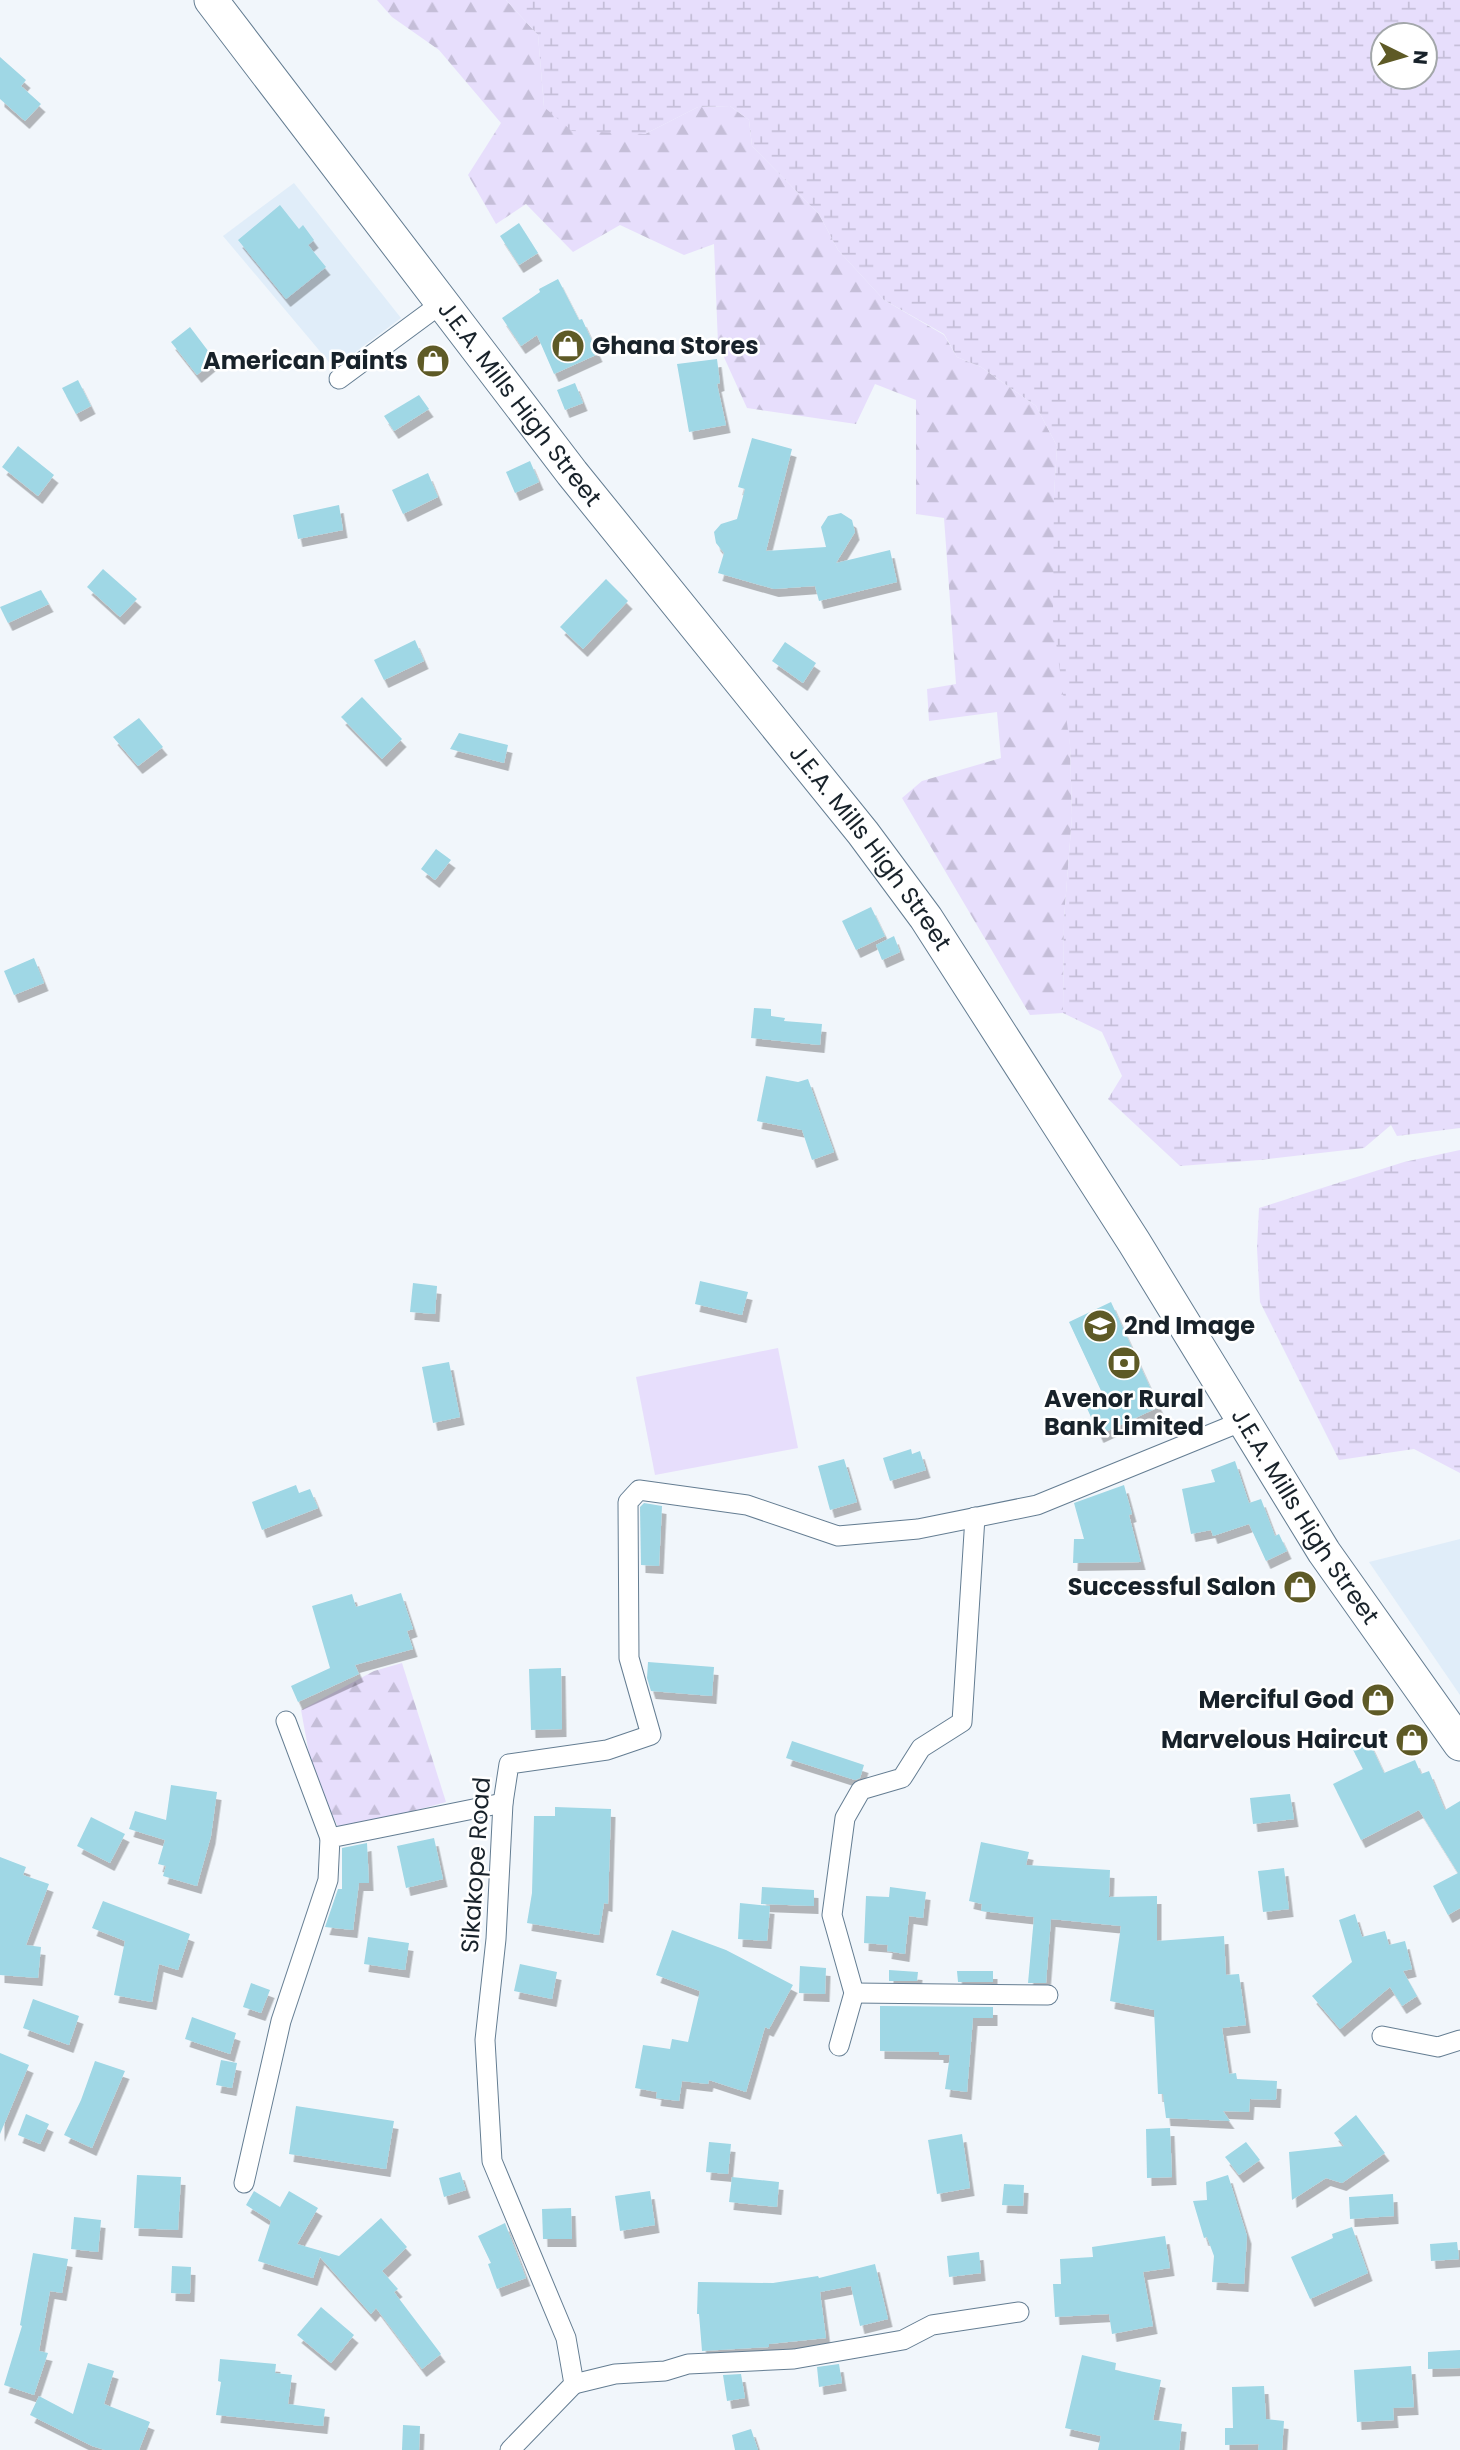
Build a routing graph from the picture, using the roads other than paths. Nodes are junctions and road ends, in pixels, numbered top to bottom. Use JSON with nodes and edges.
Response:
{"nodes":[{"id":1,"x":211,"y":0,"type":"edge"},
{"id":2,"x":442,"y":303,"type":"junction"},
{"id":3,"x":339,"y":379,"type":"dead end"},
{"id":4,"x":1243,"y":1421,"type":"junction"},
{"id":5,"x":975,"y":1517,"type":"junction"},
{"id":6,"x":286,"y":1721,"type":"dead end"},
{"id":7,"x":1460,"y":1744,"type":"edge"},
{"id":8,"x":503,"y":1803,"type":"junction"},
{"id":9,"x":330,"y":1838,"type":"junction"},
{"id":10,"x":854,"y":1993,"type":"junction"},
{"id":11,"x":1048,"y":1995,"type":"dead end"},
{"id":12,"x":1382,"y":2036,"type":"dead end"},
{"id":13,"x":1460,"y":2040,"type":"edge"},
{"id":14,"x":839,"y":2046,"type":"dead end"},
{"id":15,"x":244,"y":2183,"type":"dead end"},
{"id":16,"x":1020,"y":2312,"type":"dead end"},
{"id":17,"x":574,"y":2384,"type":"junction"},
{"id":18,"x":510,"y":2450,"type":"edge"}],
"edges":[{"from":1,"to":2,"type":"highway","name":"J.E.A. Mills High Street"},
{"from":2,"to":3,"type":"street"},
{"from":2,"to":4,"type":"highway","name":"J.E.A. Mills High Street"},
{"from":4,"to":5,"type":"street","name":"Sikakope Road"},
{"from":4,"to":7,"type":"highway","name":"J.E.A. Mills High Street"},
{"from":5,"to":8,"type":"street","name":"Sikakope Road"},
{"from":5,"to":10,"type":"street"},
{"from":6,"to":9,"type":"street"},
{"from":8,"to":9,"type":"street"},
{"from":8,"to":17,"type":"street","name":"Sikakope Road"},
{"from":9,"to":15,"type":"street"},
{"from":10,"to":11,"type":"street"},
{"from":10,"to":14,"type":"street"},
{"from":12,"to":13,"type":"street"},
{"from":16,"to":17,"type":"street"},
{"from":17,"to":18,"type":"street"}]}
